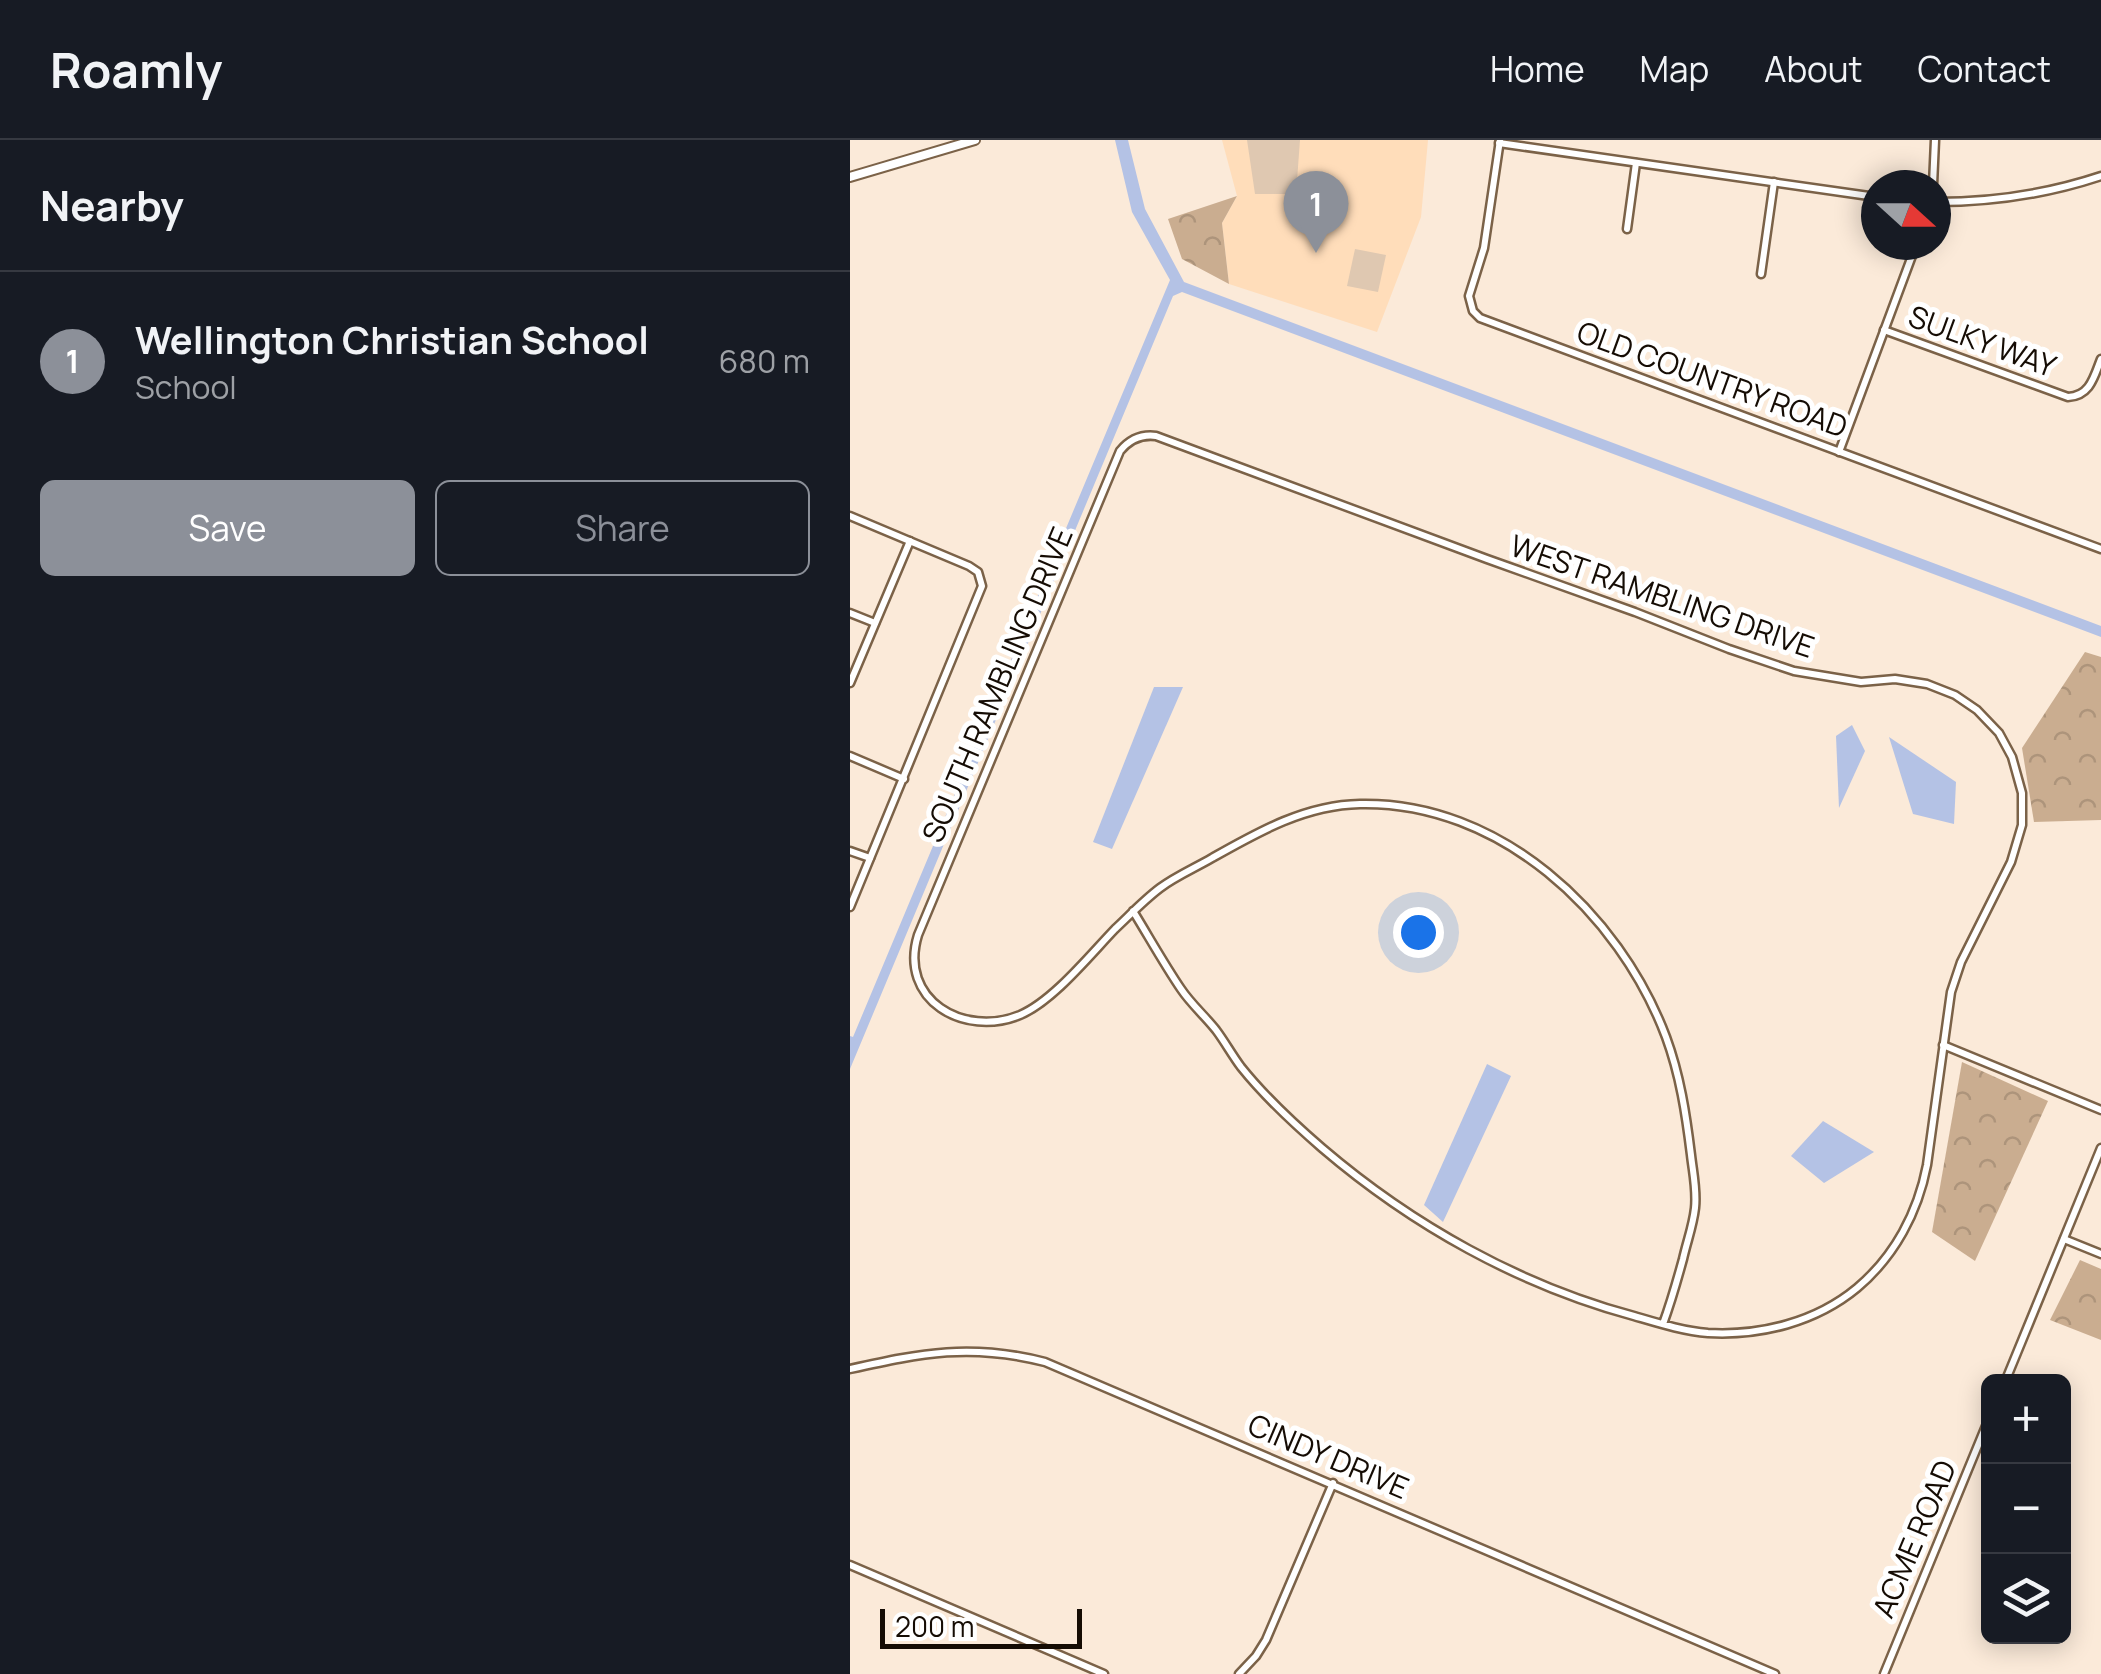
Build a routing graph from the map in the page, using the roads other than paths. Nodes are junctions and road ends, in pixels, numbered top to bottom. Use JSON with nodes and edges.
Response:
{"nodes":[{"id":1,"x":975,"y":140,"type":"edge"},
{"id":2,"x":1935,"y":140,"type":"edge"},
{"id":3,"x":1499,"y":142,"type":"edge"},
{"id":4,"x":1636,"y":163,"type":"junction"},
{"id":5,"x":1934,"y":170,"type":"edge"},
{"id":6,"x":2101,"y":176,"type":"edge"},
{"id":7,"x":850,"y":177,"type":"edge"},
{"id":8,"x":1774,"y":182,"type":"junction"},
{"id":9,"x":1861,"y":195,"type":"edge"},
{"id":10,"x":1951,"y":201,"type":"edge"},
{"id":11,"x":1627,"y":229,"type":"dead end"},
{"id":12,"x":1910,"y":260,"type":"edge"},
{"id":13,"x":1760,"y":274,"type":"dead end"},
{"id":14,"x":1884,"y":330,"type":"junction"},
{"id":15,"x":2101,"y":359,"type":"edge"},
{"id":16,"x":1162,"y":439,"type":"joint"},
{"id":17,"x":1839,"y":452,"type":"junction"},
{"id":18,"x":850,"y":516,"type":"edge"},
{"id":19,"x":910,"y":541,"type":"junction"},
{"id":20,"x":2101,"y":549,"type":"edge"},
{"id":21,"x":850,"y":612,"type":"edge"},
{"id":22,"x":875,"y":623,"type":"junction"},
{"id":23,"x":850,"y":683,"type":"edge"},
{"id":24,"x":850,"y":756,"type":"edge"},
{"id":25,"x":904,"y":778,"type":"junction"},
{"id":26,"x":850,"y":851,"type":"edge"},
{"id":27,"x":870,"y":858,"type":"junction"},
{"id":28,"x":850,"y":906,"type":"edge"},
{"id":29,"x":1133,"y":911,"type":"junction"},
{"id":30,"x":1942,"y":1045,"type":"junction"},
{"id":31,"x":2101,"y":1110,"type":"edge"},
{"id":32,"x":2101,"y":1148,"type":"edge"},
{"id":33,"x":2064,"y":1239,"type":"junction"},
{"id":34,"x":2101,"y":1254,"type":"edge"},
{"id":35,"x":1662,"y":1324,"type":"junction"},
{"id":36,"x":850,"y":1369,"type":"edge"},
{"id":37,"x":2008,"y":1374,"type":"edge"},
{"id":38,"x":1981,"y":1438,"type":"edge"},
{"id":39,"x":1333,"y":1483,"type":"junction"},
{"id":40,"x":850,"y":1565,"type":"edge"},
{"id":41,"x":1104,"y":1674,"type":"edge"},
{"id":42,"x":1239,"y":1674,"type":"edge"},
{"id":43,"x":1775,"y":1674,"type":"edge"},
{"id":44,"x":1884,"y":1674,"type":"edge"}],
"edges":[{"from":1,"to":7,"type":"street"},
{"from":2,"to":5,"type":"street"},
{"from":3,"to":4,"type":"street"},
{"from":3,"to":17,"type":"street","name":"OLD COUNTRY ROAD"},
{"from":4,"to":8,"type":"street"},
{"from":4,"to":11,"type":"street"},
{"from":6,"to":10,"type":"street"},
{"from":8,"to":9,"type":"street"},
{"from":8,"to":13,"type":"street"},
{"from":12,"to":14,"type":"street"},
{"from":14,"to":15,"type":"street","name":"SULKY WAY"},
{"from":14,"to":17,"type":"street"},
{"from":16,"to":29,"type":"street","name":"SOUTH RAMBLING DRIVE"},
{"from":16,"to":30,"type":"street","name":"WEST RAMBLING DRIVE"},
{"from":17,"to":20,"type":"street","name":"OLD COUNTRY ROAD"},
{"from":18,"to":19,"type":"street"},
{"from":19,"to":22,"type":"street"},
{"from":19,"to":25,"type":"street"},
{"from":21,"to":22,"type":"street"},
{"from":22,"to":23,"type":"street"},
{"from":24,"to":25,"type":"street"},
{"from":25,"to":27,"type":"street"},
{"from":26,"to":27,"type":"street"},
{"from":27,"to":28,"type":"street"},
{"from":29,"to":35,"type":"street","name":"WEST RAMBLING DRIVE"},
{"from":29,"to":35,"type":"street"},
{"from":30,"to":31,"type":"street"},
{"from":30,"to":35,"type":"street","name":"WEST RAMBLING DRIVE"},
{"from":32,"to":33,"type":"street"},
{"from":33,"to":34,"type":"street"},
{"from":33,"to":37,"type":"street"},
{"from":36,"to":39,"type":"street","name":"CINDY DRIVE"},
{"from":38,"to":44,"type":"street","name":"ACME ROAD"},
{"from":39,"to":42,"type":"street"},
{"from":39,"to":43,"type":"street","name":"CINDY DRIVE"},
{"from":40,"to":41,"type":"street"}]}
